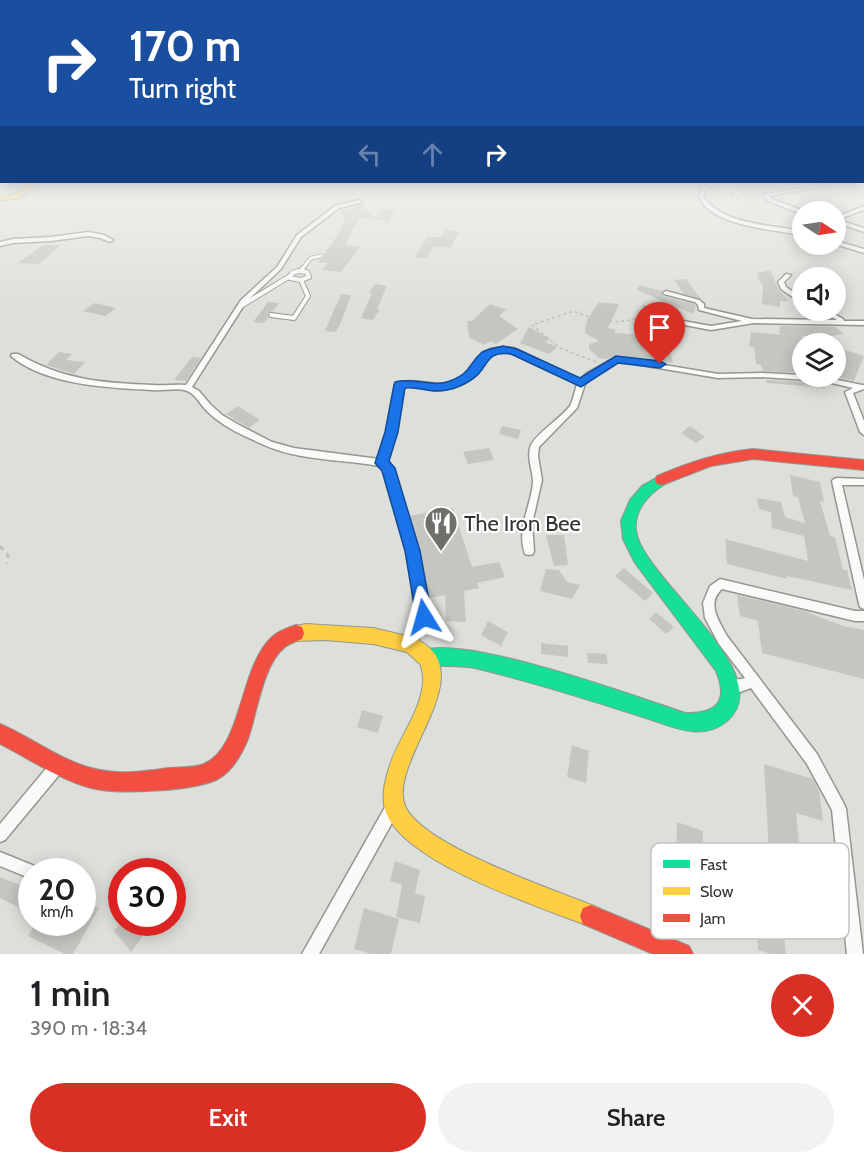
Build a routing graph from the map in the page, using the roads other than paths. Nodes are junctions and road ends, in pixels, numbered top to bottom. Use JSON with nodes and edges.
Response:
{"nodes":[{"id":1,"x":317,"y":223,"type":"edge"},
{"id":2,"x":750,"y":223,"type":"edge"},
{"id":3,"x":846,"y":224,"type":"edge"},
{"id":4,"x":864,"y":230,"type":"edge"},
{"id":5,"x":792,"y":231,"type":"edge"},
{"id":6,"x":110,"y":240,"type":"dead end"},
{"id":7,"x":0,"y":244,"type":"edge"},
{"id":8,"x":846,"y":246,"type":"edge"},
{"id":9,"x":864,"y":251,"type":"edge"},
{"id":10,"x":321,"y":256,"type":"dead end"},
{"id":11,"x":301,"y":270,"type":"junction"},
{"id":12,"x":788,"y":275,"type":"dead end"},
{"id":13,"x":290,"y":276,"type":"junction"},
{"id":14,"x":301,"y":280,"type":"junction"},
{"id":15,"x":666,"y":293,"type":"road end"},
{"id":16,"x":792,"y":294,"type":"edge"},
{"id":17,"x":241,"y":306,"type":"junction"},
{"id":18,"x":271,"y":315,"type":"dead end"},
{"id":19,"x":656,"y":318,"type":"road end"},
{"id":20,"x":843,"y":321,"type":"joint"},
{"id":21,"x":751,"y":322,"type":"junction"},
{"id":22,"x":864,"y":323,"type":"edge"},
{"id":23,"x":15,"y":356,"type":"dead end"},
{"id":24,"x":581,"y":383,"type":"junction"},
{"id":25,"x":188,"y":388,"type":"junction"},
{"id":26,"x":863,"y":388,"type":"edge"},
{"id":27,"x":864,"y":432,"type":"edge"},
{"id":28,"x":382,"y":463,"type":"junction"},
{"id":29,"x":864,"y":465,"type":"edge"},
{"id":30,"x":864,"y":482,"type":"edge"},
{"id":31,"x":529,"y":551,"type":"dead end"},
{"id":32,"x":864,"y":604,"type":"edge"},
{"id":33,"x":864,"y":616,"type":"edge"},
{"id":34,"x":411,"y":642,"type":"junction"},
{"id":35,"x":427,"y":657,"type":"junction"},
{"id":36,"x":754,"y":681,"type":"junction"},
{"id":37,"x":729,"y":684,"type":"junction"},
{"id":38,"x":0,"y":734,"type":"edge"},
{"id":39,"x":59,"y":764,"type":"junction"},
{"id":40,"x":393,"y":807,"type":"junction"},
{"id":41,"x":0,"y":835,"type":"edge"},
{"id":42,"x":843,"y":843,"type":"edge"},
{"id":43,"x":0,"y":859,"type":"edge"},
{"id":44,"x":18,"y":866,"type":"edge"},
{"id":45,"x":849,"y":900,"type":"edge"},
{"id":46,"x":310,"y":954,"type":"edge"},
{"id":47,"x":681,"y":954,"type":"edge"},
{"id":48,"x":855,"y":954,"type":"edge"}],
"edges":[{"from":1,"to":17,"type":"street"},
{"from":2,"to":5,"type":"street"},
{"from":3,"to":4,"type":"street"},
{"from":6,"to":7,"type":"street"},
{"from":8,"to":9,"type":"street"},
{"from":10,"to":11,"type":"lane"},
{"from":11,"to":13,"type":"lane"},
{"from":11,"to":14,"type":"lane"},
{"from":12,"to":16,"type":"street"},
{"from":13,"to":14,"type":"lane"},
{"from":13,"to":17,"type":"lane"},
{"from":14,"to":18,"type":"lane"},
{"from":15,"to":21,"type":"street"},
{"from":17,"to":25,"type":"street"},
{"from":19,"to":21,"type":"street"},
{"from":20,"to":21,"type":"street"},
{"from":20,"to":22,"type":"street"},
{"from":23,"to":25,"type":"street"},
{"from":24,"to":26,"type":"street"},
{"from":24,"to":28,"type":"street"},
{"from":24,"to":31,"type":"street"},
{"from":25,"to":28,"type":"street"},
{"from":26,"to":27,"type":"street"},
{"from":28,"to":34,"type":"street"},
{"from":29,"to":37,"type":"main road"},
{"from":30,"to":32,"type":"street"},
{"from":33,"to":36,"type":"street"},
{"from":34,"to":35,"type":"main road"},
{"from":34,"to":39,"type":"main road"},
{"from":35,"to":37,"type":"main road"},
{"from":35,"to":40,"type":"main road"},
{"from":36,"to":37,"type":"street"},
{"from":36,"to":42,"type":"street"},
{"from":38,"to":39,"type":"main road"},
{"from":39,"to":41,"type":"street"},
{"from":40,"to":46,"type":"street"},
{"from":40,"to":47,"type":"main road"},
{"from":43,"to":44,"type":"street"},
{"from":45,"to":48,"type":"street"}]}
